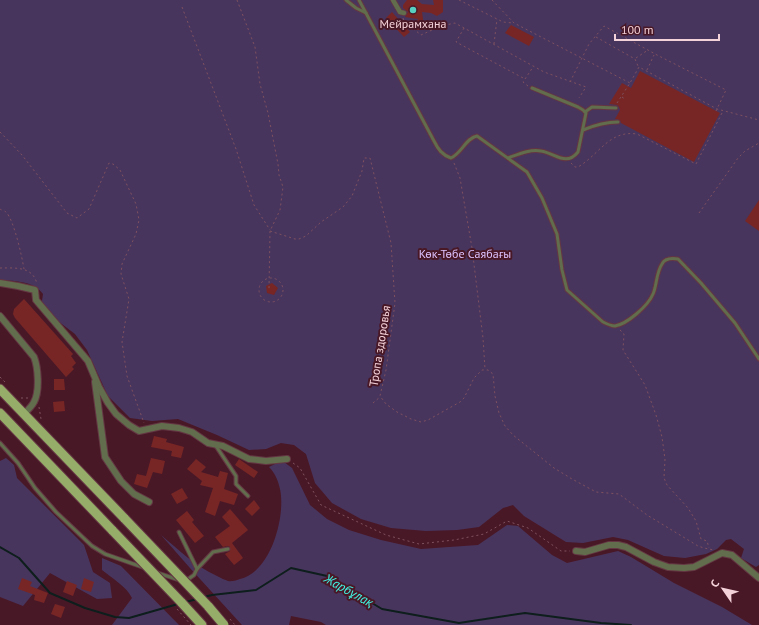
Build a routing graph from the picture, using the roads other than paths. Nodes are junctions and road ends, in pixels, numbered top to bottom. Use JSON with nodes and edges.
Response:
{"nodes":[{"id":1,"x":346,"y":0,"type":"edge"},
{"id":2,"x":359,"y":0,"type":"edge"},
{"id":3,"x":393,"y":0,"type":"edge"},
{"id":4,"x":366,"y":13,"type":"junction"},
{"id":5,"x":402,"y":13,"type":"road end"},
{"id":6,"x":532,"y":88,"type":"road end"},
{"id":7,"x":616,"y":106,"type":"road end"},
{"id":8,"x":585,"y":112,"type":"junction"},
{"id":9,"x":618,"y":122,"type":"dead end"},
{"id":10,"x":583,"y":130,"type":"junction"},
{"id":11,"x":508,"y":158,"type":"junction"},
{"id":12,"x":0,"y":283,"type":"edge"},
{"id":13,"x":0,"y":316,"type":"edge"},
{"id":14,"x":759,"y":360,"type":"edge"},
{"id":15,"x":95,"y":378,"type":"junction"},
{"id":16,"x":2,"y":386,"type":"edge"},
{"id":17,"x":0,"y":413,"type":"edge"},
{"id":18,"x":24,"y":414,"type":"junction"},
{"id":19,"x":0,"y":443,"type":"edge"},
{"id":20,"x":215,"y":444,"type":"junction"},
{"id":21,"x":287,"y":459,"type":"road end"},
{"id":22,"x":248,"y":496,"type":"dead end"},
{"id":23,"x":149,"y":502,"type":"dead end"},
{"id":24,"x":179,"y":532,"type":"dead end"},
{"id":25,"x":228,"y":549,"type":"dead end"},
{"id":26,"x":576,"y":551,"type":"road end"},
{"id":27,"x":197,"y":569,"type":"junction"},
{"id":28,"x":759,"y":578,"type":"edge"},
{"id":29,"x":202,"y":625,"type":"edge"},
{"id":30,"x":224,"y":625,"type":"edge"}],
"edges":[{"from":1,"to":4,"type":"lane"},
{"from":2,"to":4,"type":"lane"},
{"from":3,"to":5,"type":"street"},
{"from":4,"to":11,"type":"lane"},
{"from":6,"to":8,"type":"lane"},
{"from":7,"to":8,"type":"lane"},
{"from":8,"to":10,"type":"lane"},
{"from":9,"to":10,"type":"lane"},
{"from":10,"to":11,"type":"lane"},
{"from":11,"to":14,"type":"lane"},
{"from":12,"to":15,"type":"street"},
{"from":13,"to":18,"type":"street"},
{"from":15,"to":20,"type":"street"},
{"from":15,"to":23,"type":"street"},
{"from":16,"to":18,"type":"main road"},
{"from":17,"to":29,"type":"main road","bridge":true},
{"from":18,"to":30,"type":"main road","bridge":true},
{"from":19,"to":27,"type":"lane"},
{"from":20,"to":21,"type":"street"},
{"from":20,"to":22,"type":"lane"},
{"from":24,"to":27,"type":"lane"},
{"from":25,"to":27,"type":"lane"},
{"from":26,"to":28,"type":"street"}]}
